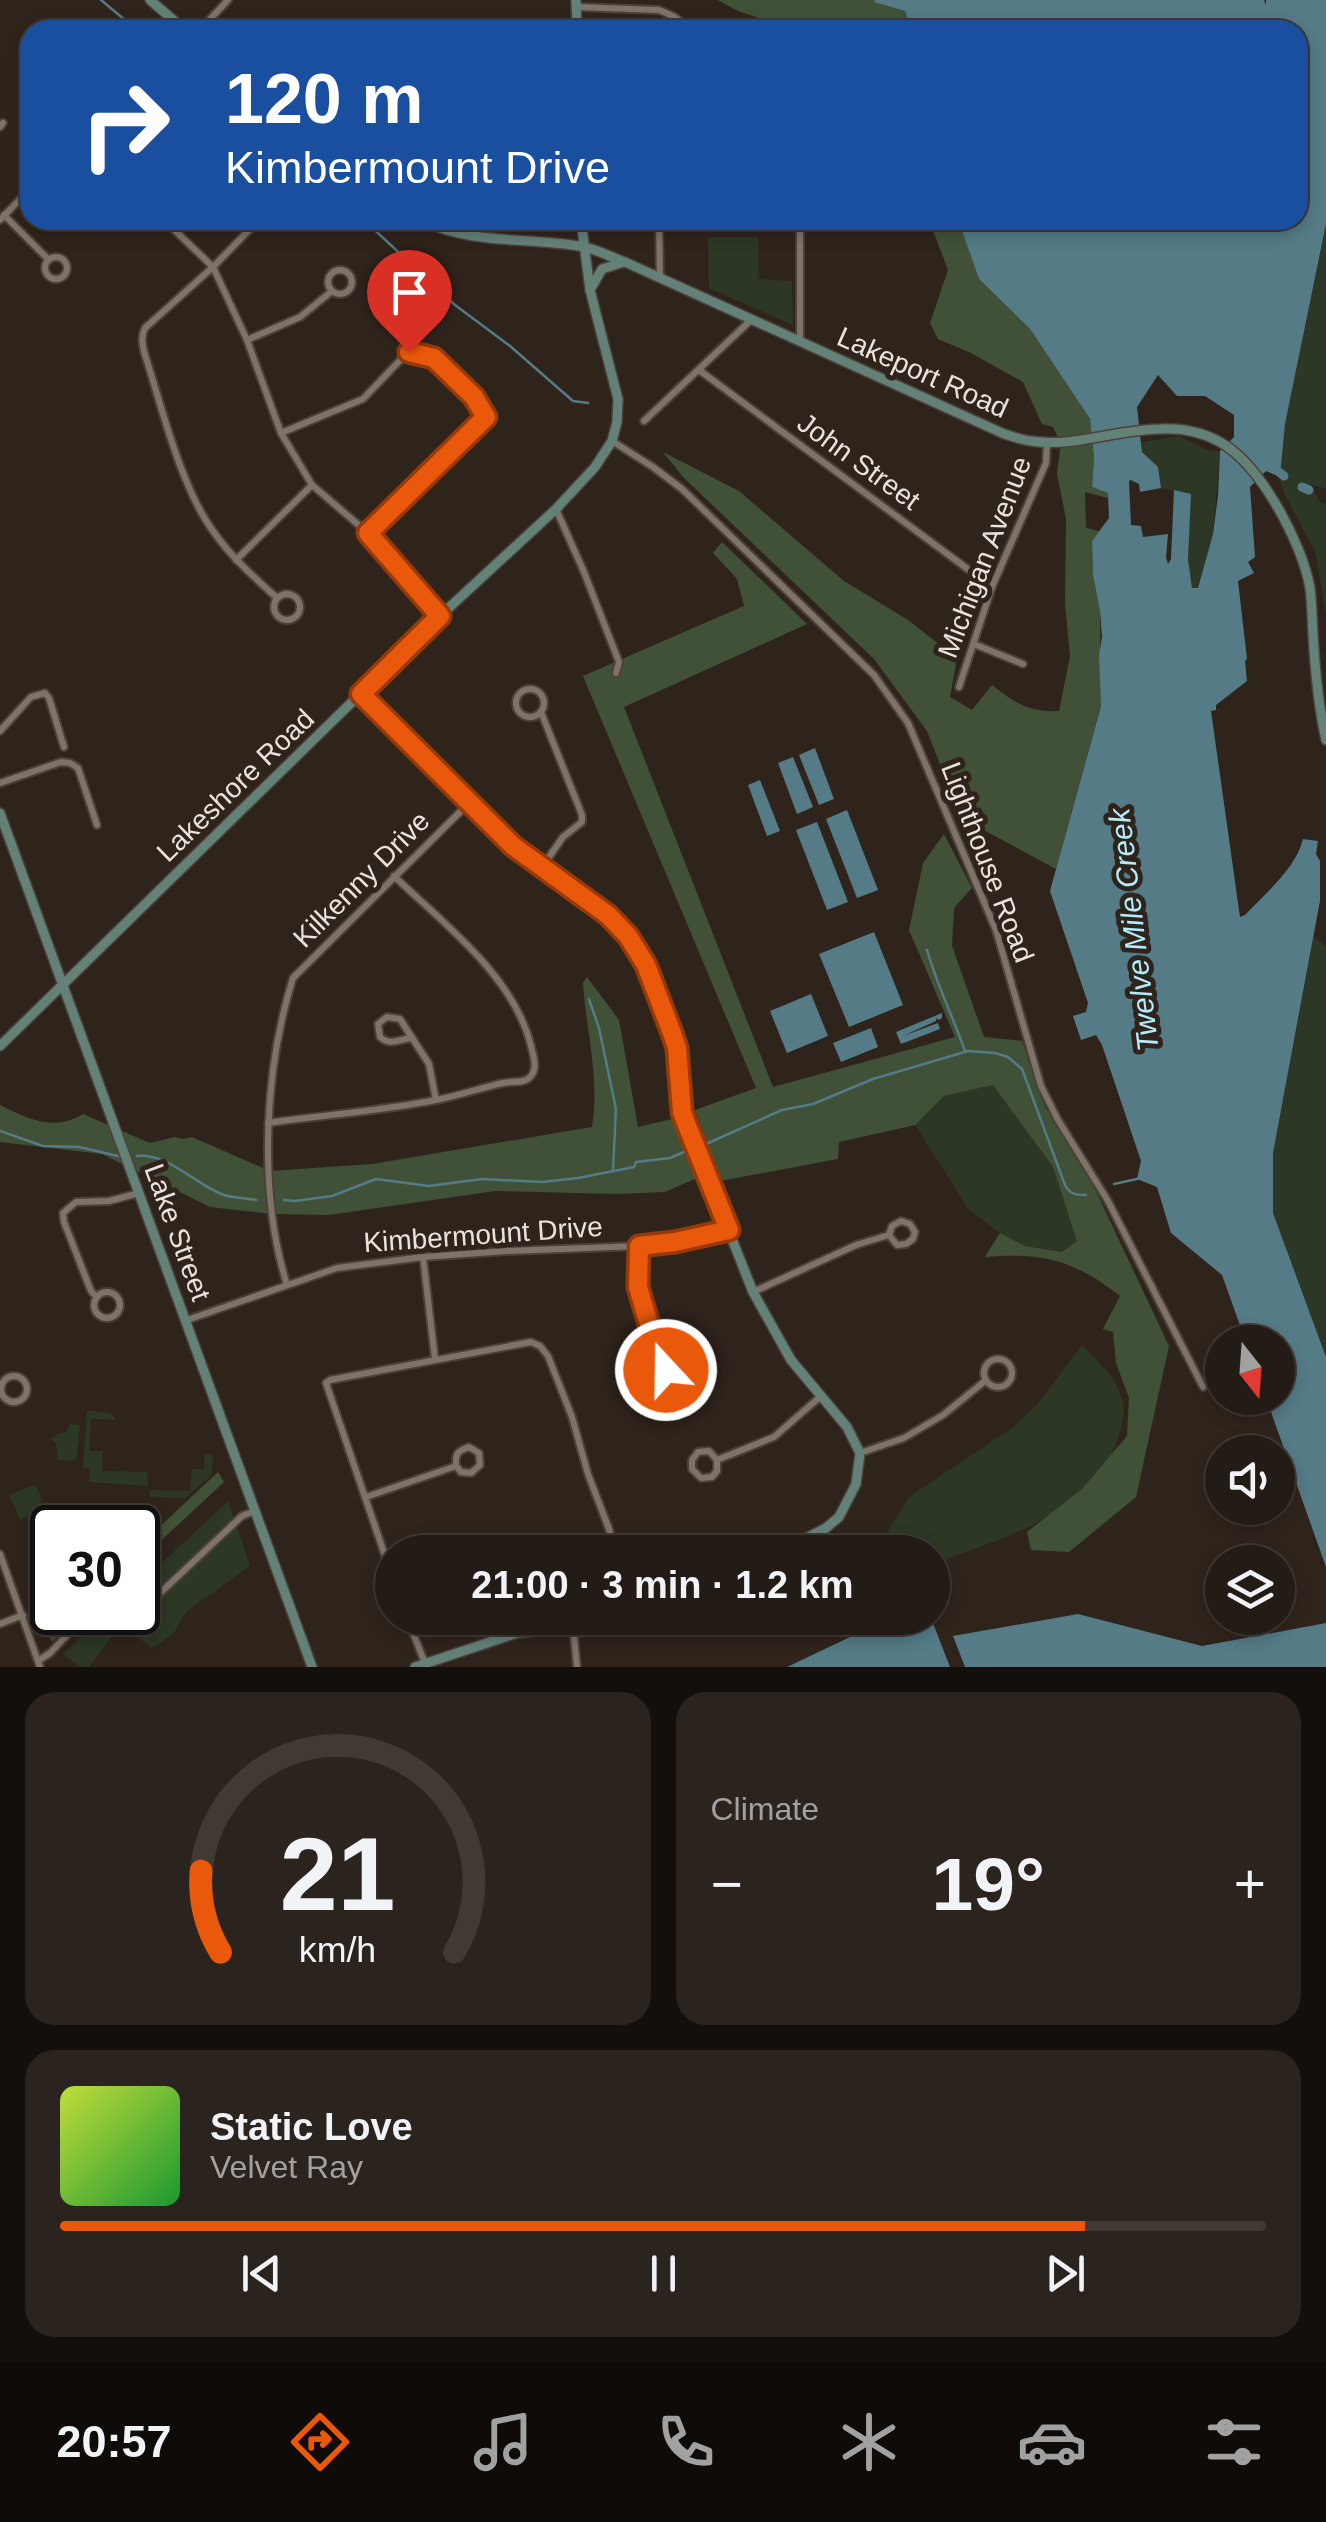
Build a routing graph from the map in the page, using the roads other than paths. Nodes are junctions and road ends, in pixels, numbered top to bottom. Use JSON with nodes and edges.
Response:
{"nodes":[{"id":1,"x":150,"y":0,"type":"edge"},
{"id":2,"x":228,"y":0,"type":"edge"},
{"id":3,"x":576,"y":3,"type":"edge"},
{"id":4,"x":173,"y":20,"type":"edge"},
{"id":5,"x":209,"y":20,"type":"edge"},
{"id":6,"x":678,"y":20,"type":"edge"},
{"id":7,"x":20,"y":199,"type":"edge"},
{"id":8,"x":2,"y":217,"type":"edge"},
{"id":9,"x":174,"y":230,"type":"edge"},
{"id":10,"x":247,"y":230,"type":"edge"},
{"id":11,"x":446,"y":230,"type":"edge"},
{"id":12,"x":581,"y":230,"type":"edge"},
{"id":13,"x":659,"y":230,"type":"edge"},
{"id":14,"x":800,"y":230,"type":"edge"},
{"id":15,"x":582,"y":246,"type":"junction"},
{"id":16,"x":48,"y":260,"type":"dead end"},
{"id":17,"x":625,"y":262,"type":"junction"},
{"id":18,"x":213,"y":267,"type":"junction"},
{"id":19,"x":660,"y":279,"type":"junction"},
{"id":20,"x":590,"y":290,"type":"junction"},
{"id":21,"x":332,"y":291,"type":"dead end"},
{"id":22,"x":751,"y":320,"type":"junction"},
{"id":23,"x":247,"y":340,"type":"junction"},
{"id":24,"x":800,"y":342,"type":"junction"},
{"id":25,"x":698,"y":370,"type":"junction"},
{"id":26,"x":644,"y":421,"type":"dead end"},
{"id":27,"x":281,"y":433,"type":"junction"},
{"id":28,"x":612,"y":440,"type":"junction"},
{"id":29,"x":1047,"y":442,"type":"junction"},
{"id":30,"x":312,"y":485,"type":"junction"},
{"id":31,"x":556,"y":509,"type":"junction"},
{"id":32,"x":368,"y":533,"type":"junction"},
{"id":33,"x":236,"y":560,"type":"junction"},
{"id":34,"x":992,"y":587,"type":"junction"},
{"id":35,"x":277,"y":598,"type":"junction"},
{"id":36,"x":440,"y":616,"type":"junction"},
{"id":37,"x":974,"y":644,"type":"junction"},
{"id":38,"x":1023,"y":664,"type":"dead end"},
{"id":39,"x":616,"y":673,"type":"dead end"},
{"id":40,"x":959,"y":688,"type":"dead end"},
{"id":41,"x":361,"y":694,"type":"junction"},
{"id":42,"x":541,"y":712,"type":"junction"},
{"id":43,"x":0,"y":731,"type":"edge"},
{"id":44,"x":1326,"y":740,"type":"edge"},
{"id":45,"x":64,"y":747,"type":"dead end"},
{"id":46,"x":0,"y":782,"type":"edge"},
{"id":47,"x":469,"y":804,"type":"junction"},
{"id":48,"x":0,"y":812,"type":"edge"},
{"id":49,"x":97,"y":825,"type":"dead end"},
{"id":50,"x":542,"y":867,"type":"junction"},
{"id":51,"x":394,"y":876,"type":"junction"},
{"id":52,"x":63,"y":984,"type":"junction"},
{"id":53,"x":410,"y":1038,"type":"junction"},
{"id":54,"x":0,"y":1046,"type":"edge"},
{"id":55,"x":436,"y":1100,"type":"junction"},
{"id":56,"x":268,"y":1123,"type":"junction"},
{"id":57,"x":140,"y":1192,"type":"junction"},
{"id":58,"x":729,"y":1230,"type":"junction"},
{"id":59,"x":889,"y":1235,"type":"dead end"},
{"id":60,"x":639,"y":1246,"type":"junction"},
{"id":61,"x":423,"y":1257,"type":"junction"},
{"id":62,"x":287,"y":1285,"type":"junction"},
{"id":63,"x":753,"y":1292,"type":"junction"},
{"id":64,"x":97,"y":1297,"type":"junction"},
{"id":65,"x":187,"y":1320,"type":"junction"},
{"id":66,"x":655,"y":1345,"type":"junction"},
{"id":67,"x":435,"y":1358,"type":"junction"},
{"id":68,"x":985,"y":1382,"type":"junction"},
{"id":69,"x":1203,"y":1387,"type":"dead end"},
{"id":70,"x":0,"y":1391,"type":"edge"},
{"id":71,"x":822,"y":1395,"type":"junction"},
{"id":72,"x":860,"y":1453,"type":"junction"},
{"id":73,"x":717,"y":1460,"type":"junction"},
{"id":74,"x":456,"y":1466,"type":"junction"},
{"id":75,"x":366,"y":1497,"type":"junction"},
{"id":76,"x":256,"y":1510,"type":"junction"},
{"id":77,"x":379,"y":1535,"type":"edge"},
{"id":78,"x":611,"y":1535,"type":"edge"},
{"id":79,"x":812,"y":1535,"type":"edge"},
{"id":80,"x":0,"y":1554,"type":"edge"},
{"id":81,"x":160,"y":1592,"type":"edge"},
{"id":82,"x":23,"y":1615,"type":"junction"},
{"id":83,"x":0,"y":1624,"type":"edge"},
{"id":84,"x":67,"y":1635,"type":"edge"},
{"id":85,"x":412,"y":1635,"type":"edge"},
{"id":86,"x":511,"y":1635,"type":"edge"},
{"id":87,"x":574,"y":1635,"type":"edge"},
{"id":88,"x":39,"y":1664,"type":"edge"},
{"id":89,"x":420,"y":1665,"type":"edge"},
{"id":90,"x":312,"y":1667,"type":"edge"},
{"id":91,"x":577,"y":1667,"type":"edge"}],
"edges":[{"from":1,"to":4,"type":"main road"},
{"from":2,"to":5,"type":"street"},
{"from":3,"to":6,"type":"street"},
{"from":7,"to":8,"type":"street"},
{"from":8,"to":16,"type":"street"},
{"from":9,"to":18,"type":"street"},
{"from":10,"to":18,"type":"street"},
{"from":11,"to":15,"type":"main road","name":"Lakeport Road"},
{"from":12,"to":15,"type":"main road"},
{"from":13,"to":19,"type":"street"},
{"from":14,"to":24,"type":"street"},
{"from":15,"to":17,"type":"main road","name":"Lakeport Road"},
{"from":15,"to":20,"type":"main road"},
{"from":17,"to":19,"type":"main road","name":"Lakeport Road"},
{"from":17,"to":20,"type":"main road"},
{"from":18,"to":23,"type":"street"},
{"from":18,"to":33,"type":"street"},
{"from":19,"to":22,"type":"main road","name":"Lakeport Road"},
{"from":20,"to":28,"type":"main road"},
{"from":21,"to":23,"type":"street"},
{"from":22,"to":24,"type":"main road","name":"Lakeport Road"},
{"from":22,"to":25,"type":"street"},
{"from":23,"to":27,"type":"street"},
{"from":24,"to":29,"type":"main road","name":"Lakeport Road"},
{"from":25,"to":26,"type":"street"},
{"from":25,"to":34,"type":"street","name":"John Street"},
{"from":27,"to":30,"type":"street"},
{"from":27,"to":32,"type":"street"},
{"from":28,"to":31,"type":"main road","name":"Lakeshore Road"},
{"from":28,"to":69,"type":"street","name":"Lighthouse Road"},
{"from":29,"to":34,"type":"street","name":"Michigan Avenue"},
{"from":29,"to":44,"type":"main road","name":"Lakeport Road"},
{"from":30,"to":32,"type":"street"},
{"from":30,"to":33,"type":"street"},
{"from":31,"to":36,"type":"main road","name":"Lakeshore Road"},
{"from":31,"to":39,"type":"street"},
{"from":32,"to":36,"type":"street"},
{"from":33,"to":35,"type":"street"},
{"from":34,"to":37,"type":"street","name":"Michigan Avenue"},
{"from":35,"to":35,"type":"street"},
{"from":36,"to":41,"type":"main road","name":"Lakeshore Road"},
{"from":37,"to":38,"type":"street"},
{"from":37,"to":40,"type":"street","name":"Michigan Avenue"},
{"from":41,"to":47,"type":"main road"},
{"from":41,"to":52,"type":"main road","name":"Lakeshore Road"},
{"from":42,"to":42,"type":"street"},
{"from":42,"to":50,"type":"street"},
{"from":43,"to":45,"type":"street"},
{"from":46,"to":49,"type":"street"},
{"from":47,"to":50,"type":"main road"},
{"from":47,"to":51,"type":"street","name":"Kilkenny Drive"},
{"from":48,"to":52,"type":"main road","name":"Lake Street"},
{"from":50,"to":58,"type":"main road"},
{"from":51,"to":55,"type":"street"},
{"from":51,"to":56,"type":"street","name":"Kilkenny Drive"},
{"from":52,"to":54,"type":"main road","name":"Lakeshore Road"},
{"from":52,"to":57,"type":"main road","name":"Lake Street"},
{"from":53,"to":53,"type":"street"},
{"from":53,"to":55,"type":"street"},
{"from":55,"to":56,"type":"street"},
{"from":56,"to":62,"type":"street","name":"Kilkenny Drive"},
{"from":57,"to":64,"type":"street"},
{"from":57,"to":65,"type":"main road","name":"Lake Street"},
{"from":58,"to":60,"type":"street","name":"Kimbermount Drive"},
{"from":58,"to":63,"type":"main road"},
{"from":59,"to":63,"type":"street"},
{"from":60,"to":61,"type":"street","name":"Kimbermount Drive"},
{"from":60,"to":66,"type":"street"},
{"from":61,"to":62,"type":"street","name":"Kimbermount Drive"},
{"from":61,"to":67,"type":"street"},
{"from":62,"to":65,"type":"street","name":"Kimbermount Drive"},
{"from":63,"to":71,"type":"main road"},
{"from":64,"to":64,"type":"street"},
{"from":65,"to":76,"type":"main road","name":"Lake Street"},
{"from":66,"to":66,"type":"street"},
{"from":67,"to":75,"type":"street"},
{"from":67,"to":78,"type":"street"},
{"from":68,"to":68,"type":"street"},
{"from":68,"to":72,"type":"street"},
{"from":70,"to":70,"type":"street"},
{"from":71,"to":72,"type":"main road"},
{"from":71,"to":73,"type":"street"},
{"from":72,"to":79,"type":"main road"},
{"from":73,"to":73,"type":"street"},
{"from":74,"to":74,"type":"street"},
{"from":74,"to":75,"type":"street"},
{"from":75,"to":77,"type":"street"},
{"from":76,"to":81,"type":"street"},
{"from":76,"to":90,"type":"main road","name":"Lake Street"},
{"from":80,"to":82,"type":"street"},
{"from":82,"to":83,"type":"street"},
{"from":82,"to":88,"type":"street"},
{"from":84,"to":88,"type":"street"},
{"from":85,"to":89,"type":"street"},
{"from":86,"to":89,"type":"main road"},
{"from":87,"to":91,"type":"street"}]}
